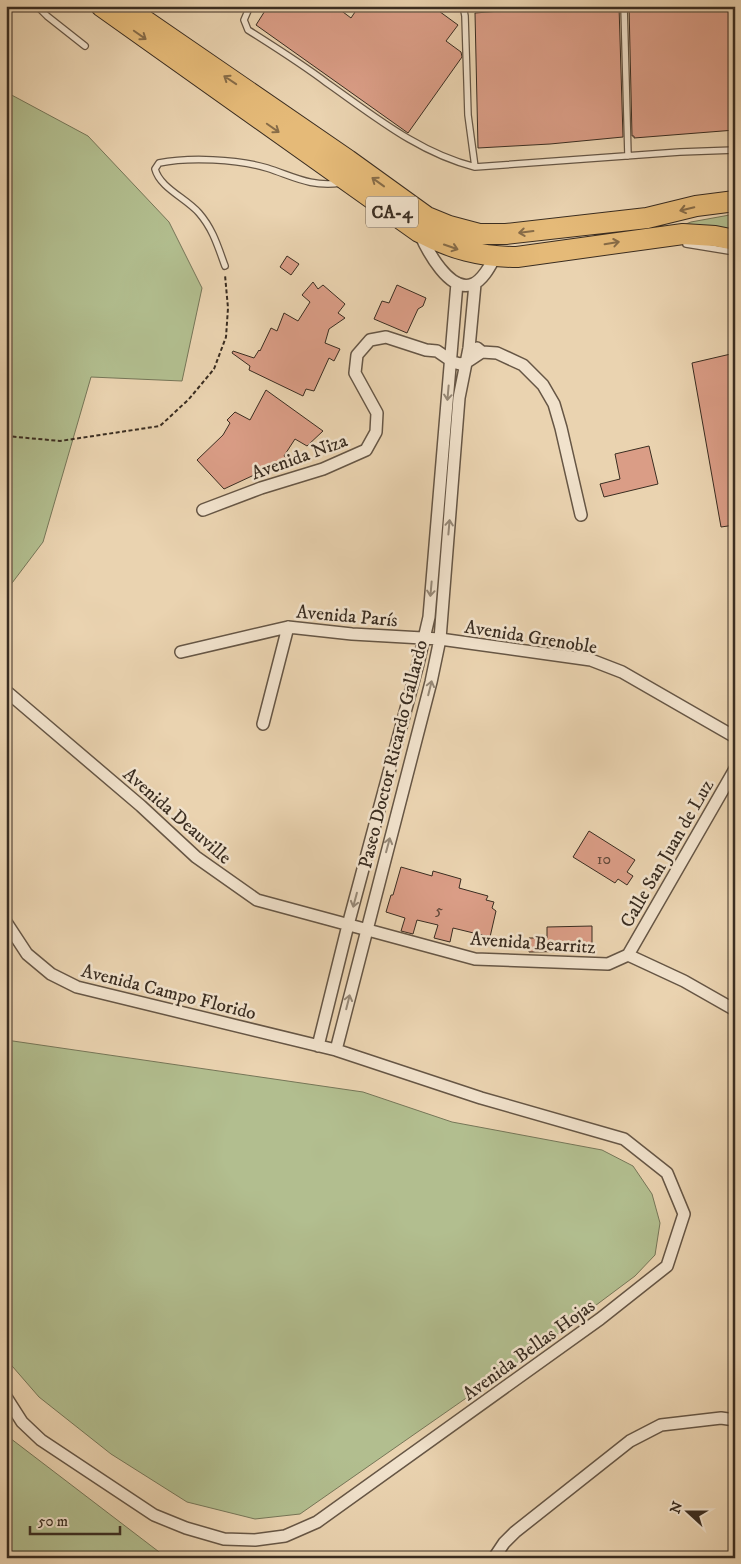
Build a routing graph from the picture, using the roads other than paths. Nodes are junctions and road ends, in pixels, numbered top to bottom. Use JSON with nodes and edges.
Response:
{"nodes":[{"id":1,"x":37,"y":6,"type":"edge"},
{"id":2,"x":101,"y":6,"type":"edge"},
{"id":3,"x":124,"y":6,"type":"edge"},
{"id":4,"x":250,"y":6,"type":"edge"},
{"id":5,"x":463,"y":6,"type":"edge"},
{"id":6,"x":624,"y":6,"type":"edge"},
{"id":7,"x":85,"y":46,"type":"dead end"},
{"id":8,"x":735,"y":150,"type":"edge"},
{"id":9,"x":628,"y":156,"type":"junction"},
{"id":10,"x":475,"y":167,"type":"junction"},
{"id":11,"x":349,"y":182,"type":"junction"},
{"id":12,"x":735,"y":201,"type":"edge"},
{"id":13,"x":419,"y":232,"type":"junction"},
{"id":14,"x":634,"y":240,"type":"junction"},
{"id":15,"x":735,"y":240,"type":"edge"},
{"id":16,"x":671,"y":243,"type":"dead end"},
{"id":17,"x":680,"y":243,"type":"dead end"},
{"id":18,"x":735,"y":252,"type":"edge"},
{"id":19,"x":495,"y":257,"type":"junction"},
{"id":20,"x":224,"y":266,"type":"road end"},
{"id":21,"x":457,"y":283,"type":"junction"},
{"id":22,"x":474,"y":284,"type":"junction"},
{"id":23,"x":470,"y":342,"type":"junction"},
{"id":24,"x":452,"y":343,"type":"junction"},
{"id":25,"x":438,"y":351,"type":"junction"},
{"id":26,"x":482,"y":352,"type":"junction"},
{"id":27,"x":451,"y":359,"type":"junction"},
{"id":28,"x":467,"y":362,"type":"junction"},
{"id":29,"x":204,"y":510,"type":"dead end"},
{"id":30,"x":581,"y":516,"type":"dead end"},
{"id":31,"x":288,"y":627,"type":"junction"},
{"id":32,"x":424,"y":638,"type":"junction"},
{"id":33,"x":440,"y":639,"type":"junction"},
{"id":34,"x":181,"y":652,"type":"dead end"},
{"id":35,"x":6,"y":691,"type":"edge"},
{"id":36,"x":263,"y":724,"type":"dead end"},
{"id":37,"x":735,"y":737,"type":"edge"},
{"id":38,"x":735,"y":768,"type":"edge"},
{"id":39,"x":6,"y":922,"type":"edge"},
{"id":40,"x":348,"y":925,"type":"junction"},
{"id":41,"x":366,"y":930,"type":"junction"},
{"id":42,"x":628,"y":955,"type":"junction"},
{"id":43,"x":735,"y":1010,"type":"edge"},
{"id":44,"x":318,"y":1046,"type":"junction"},
{"id":45,"x":336,"y":1050,"type":"junction"},
{"id":46,"x":6,"y":1397,"type":"edge"},
{"id":47,"x":735,"y":1420,"type":"edge"},
{"id":48,"x":494,"y":1558,"type":"edge"}],
"edges":[{"from":1,"to":7,"type":"lane"},
{"from":2,"to":11,"type":"highway","number":"CA-4","one_way":true},
{"from":12,"to":3,"type":"highway","number":"CA-4","one_way":true},
{"from":4,"to":10,"type":"lane"},
{"from":5,"to":10,"type":"lane"},
{"from":6,"to":9,"type":"lane"},
{"from":8,"to":9,"type":"lane"},
{"from":9,"to":10,"type":"lane"},
{"from":11,"to":13,"type":"highway","number":"CA-4"},
{"from":11,"to":20,"type":"lane"},
{"from":13,"to":19,"type":"highway","number":"CA-4","one_way":true},
{"from":13,"to":21,"type":"street"},
{"from":14,"to":15,"type":"highway","number":"CA-4"},
{"from":14,"to":16,"type":"lane"},
{"from":19,"to":14,"type":"highway","number":"CA-4","one_way":true},
{"from":17,"to":18,"type":"lane"},
{"from":19,"to":22,"type":"street"},
{"from":21,"to":22,"type":"street"},
{"from":21,"to":24,"type":"street","name":"Paseo Doctor Ricardo Gallardo"},
{"from":22,"to":23,"type":"street","name":"Paseo Doctor Ricardo Gallardo"},
{"from":23,"to":24,"type":"street"},
{"from":23,"to":26,"type":"street"},
{"from":23,"to":28,"type":"street","name":"Paseo Doctor Ricardo Gallardo"},
{"from":24,"to":25,"type":"street"},
{"from":24,"to":27,"type":"street","name":"Paseo Doctor Ricardo Gallardo"},
{"from":25,"to":27,"type":"street","name":"Avenida Niza"},
{"from":25,"to":29,"type":"street","name":"Avenida Niza"},
{"from":26,"to":28,"type":"street"},
{"from":26,"to":30,"type":"street"},
{"from":27,"to":28,"type":"street","name":"Avenida Niza"},
{"from":27,"to":32,"type":"street","name":"Paseo Doctor Ricardo Gallardo","one_way":true},
{"from":33,"to":28,"type":"street","name":"Paseo Doctor Ricardo Gallardo","one_way":true},
{"from":31,"to":32,"type":"street","name":"Avenida París"},
{"from":31,"to":34,"type":"street","name":"Avenida París"},
{"from":31,"to":36,"type":"street"},
{"from":32,"to":33,"type":"street","name":"Avenida Grenoble"},
{"from":32,"to":40,"type":"street","name":"Paseo Doctor Ricardo Gallardo","one_way":true},
{"from":33,"to":37,"type":"street","name":"Avenida Grenoble"},
{"from":41,"to":33,"type":"street","name":"Paseo Doctor Ricardo Gallardo","one_way":true},
{"from":35,"to":40,"type":"street","name":"Avenida Deauville"},
{"from":38,"to":42,"type":"street","name":"Calle San Juan de Luz"},
{"from":39,"to":44,"type":"street","name":"Avenida Campo Florido"},
{"from":40,"to":41,"type":"street","name":"Avenida Bearritz"},
{"from":40,"to":44,"type":"street","name":"Paseo Doctor Ricardo Gallardo"},
{"from":41,"to":42,"type":"street","name":"Avenida Bearritz"},
{"from":45,"to":41,"type":"street","name":"Paseo Doctor Ricardo Gallardo","one_way":true},
{"from":42,"to":43,"type":"street"},
{"from":44,"to":45,"type":"street","name":"Avenida Bellas Hojas"},
{"from":45,"to":46,"type":"street","name":"Avenida Bellas Hojas"},
{"from":47,"to":48,"type":"street"}]}
